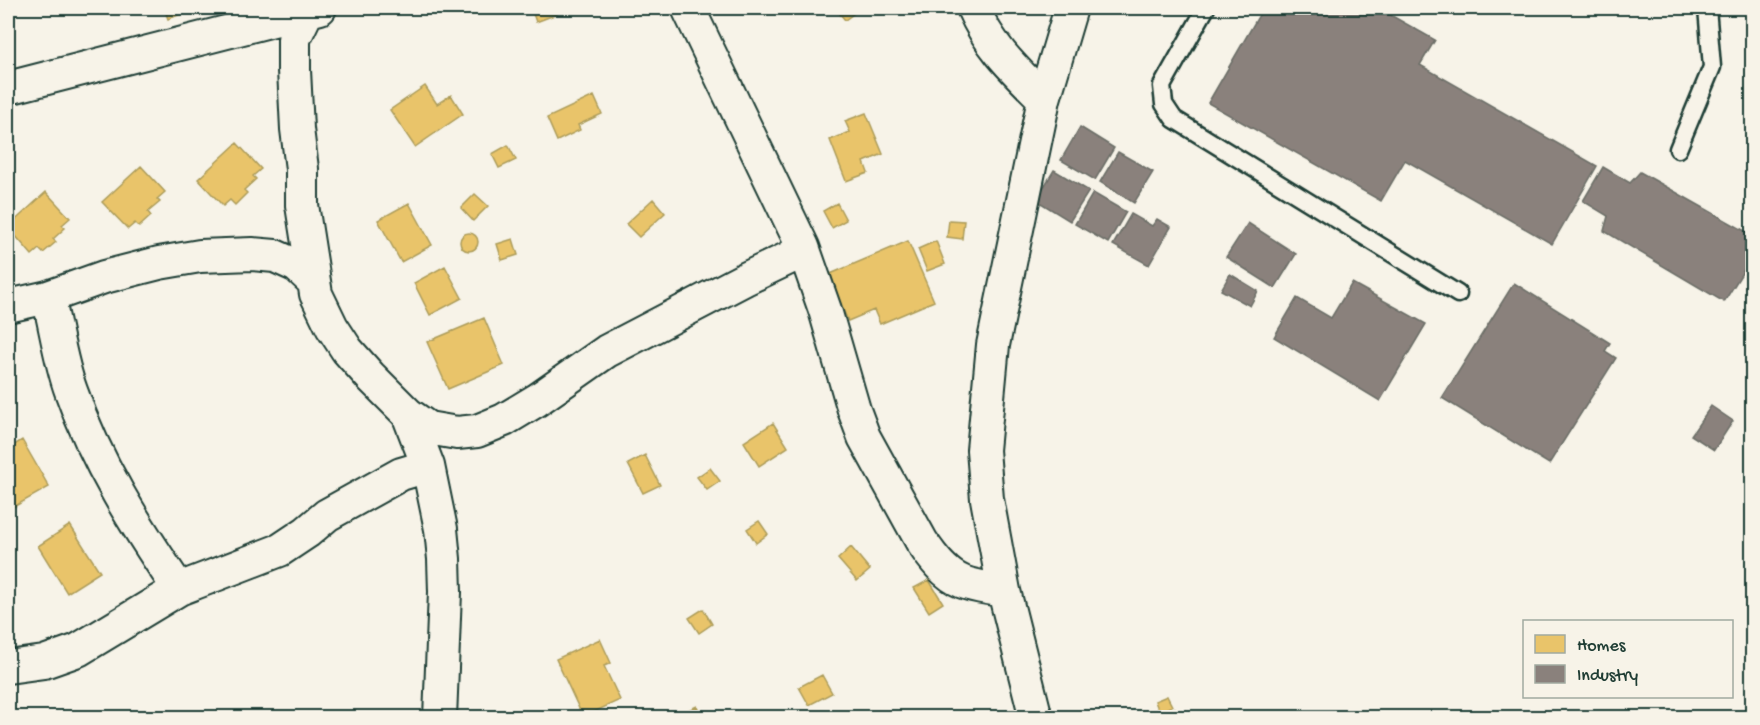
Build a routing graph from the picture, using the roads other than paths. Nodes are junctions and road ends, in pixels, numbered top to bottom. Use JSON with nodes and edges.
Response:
{"nodes":[{"id":1,"x":688,"y":8,"type":"edge"},
{"id":2,"x":973,"y":8,"type":"edge"},
{"id":3,"x":1071,"y":8,"type":"edge"},
{"id":4,"x":1206,"y":8,"type":"edge"},
{"id":5,"x":1707,"y":8,"type":"edge"},
{"id":6,"x":314,"y":10,"type":"edge"},
{"id":7,"x":8,"y":88,"type":"edge"},
{"id":8,"x":1044,"y":99,"type":"junction"},
{"id":9,"x":1678,"y":149,"type":"dead end"},
{"id":10,"x":803,"y":247,"type":"junction"},
{"id":11,"x":314,"y":282,"type":"junction"},
{"id":12,"x":1458,"y":294,"type":"dead end"},
{"id":13,"x":48,"y":297,"type":"junction"},
{"id":14,"x":8,"y":306,"type":"edge"},
{"id":15,"x":408,"y":414,"type":"junction"},
{"id":16,"x":428,"y":466,"type":"junction"},
{"id":17,"x":179,"y":589,"type":"junction"},
{"id":18,"x":1004,"y":591,"type":"junction"},
{"id":19,"x":8,"y":667,"type":"edge"},
{"id":20,"x":440,"y":717,"type":"edge"},
{"id":21,"x":1036,"y":717,"type":"edge"}],
"edges":[{"from":1,"to":10,"type":"street"},
{"from":2,"to":8,"type":"street"},
{"from":3,"to":8,"type":"street"},
{"from":4,"to":12,"type":"lane"},
{"from":5,"to":9,"type":"lane"},
{"from":6,"to":7,"type":"street"},
{"from":6,"to":11,"type":"street"},
{"from":8,"to":18,"type":"street"},
{"from":10,"to":15,"type":"street"},
{"from":10,"to":18,"type":"street"},
{"from":11,"to":13,"type":"street"},
{"from":11,"to":15,"type":"street"},
{"from":13,"to":14,"type":"street"},
{"from":13,"to":17,"type":"street"},
{"from":15,"to":16,"type":"street"},
{"from":16,"to":17,"type":"street"},
{"from":16,"to":20,"type":"street"},
{"from":17,"to":19,"type":"street"},
{"from":18,"to":21,"type":"street"}]}
